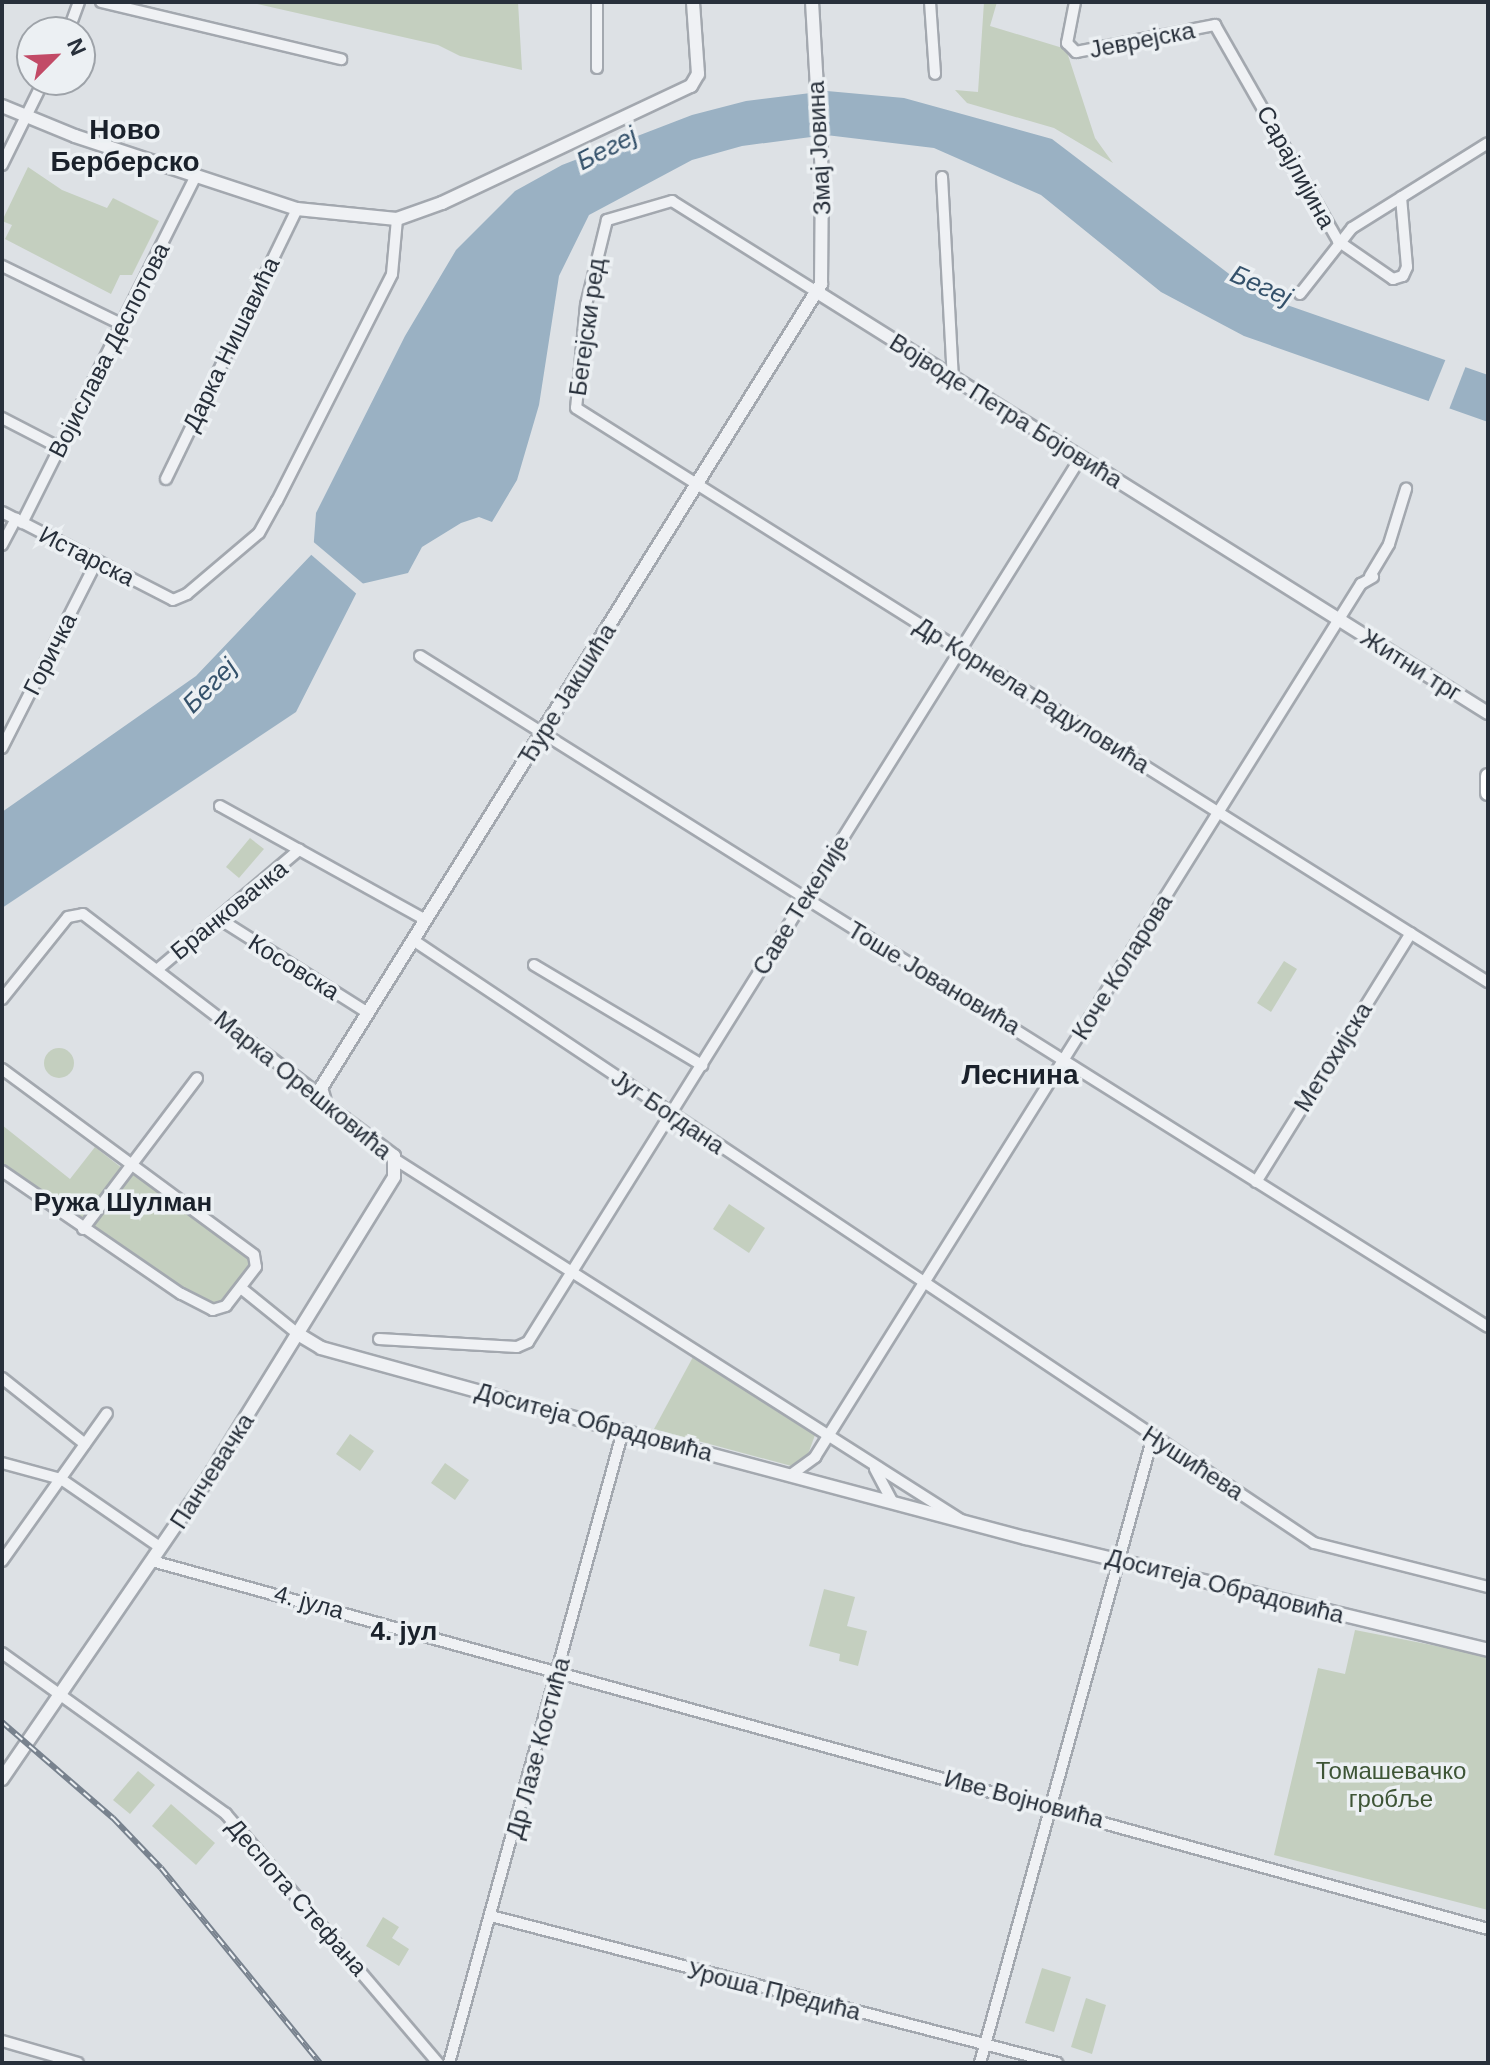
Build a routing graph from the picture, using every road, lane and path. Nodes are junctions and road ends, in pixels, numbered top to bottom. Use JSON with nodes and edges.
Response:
{"nodes":[{"id":1,"x":101,"y":2,"type":"edge"},
{"id":2,"x":597,"y":2,"type":"edge"},
{"id":3,"x":693,"y":2,"type":"edge"},
{"id":4,"x":812,"y":2,"type":"edge"},
{"id":5,"x":930,"y":2,"type":"edge"},
{"id":6,"x":1075,"y":2,"type":"edge"},
{"id":7,"x":1215,"y":25,"type":"joint"},
{"id":8,"x":341,"y":59,"type":"dead end"},
{"id":9,"x":597,"y":68,"type":"dead end"},
{"id":10,"x":935,"y":74,"type":"dead end"},
{"id":11,"x":36,"y":96,"type":"edge"},
{"id":12,"x":2,"y":106,"type":"edge"},
{"id":13,"x":26,"y":115,"type":"junction"},
{"id":14,"x":1488,"y":143,"type":"edge"},
{"id":15,"x":2,"y":165,"type":"edge"},
{"id":16,"x":195,"y":177,"type":"junction"},
{"id":17,"x":942,"y":177,"type":"dead end"},
{"id":18,"x":1401,"y":197,"type":"junction"},
{"id":19,"x":672,"y":201,"type":"joint"},
{"id":20,"x":297,"y":209,"type":"junction"},
{"id":21,"x":397,"y":219,"type":"junction"},
{"id":22,"x":1338,"y":241,"type":"junction"},
{"id":23,"x":2,"y":266,"type":"edge"},
{"id":24,"x":817,"y":292,"type":"junction"},
{"id":25,"x":1300,"y":294,"type":"dead end"},
{"id":26,"x":121,"y":324,"type":"junction"},
{"id":27,"x":953,"y":377,"type":"junction"},
{"id":28,"x":576,"y":408,"type":"joint"},
{"id":29,"x":2,"y":418,"type":"edge"},
{"id":30,"x":60,"y":448,"type":"junction"},
{"id":31,"x":1081,"y":457,"type":"junction"},
{"id":32,"x":166,"y":479,"type":"dead end"},
{"id":33,"x":698,"y":485,"type":"junction"},
{"id":34,"x":1406,"y":489,"type":"dead end"},
{"id":35,"x":2,"y":512,"type":"edge"},
{"id":36,"x":19,"y":521,"type":"junction"},
{"id":37,"x":2,"y":545,"type":"edge"},
{"id":38,"x":97,"y":561,"type":"junction"},
{"id":39,"x":1340,"y":620,"type":"junction"},
{"id":40,"x":961,"y":650,"type":"junction"},
{"id":41,"x":420,"y":656,"type":"dead end"},
{"id":42,"x":1488,"y":713,"type":"edge"},
{"id":43,"x":543,"y":734,"type":"junction"},
{"id":44,"x":2,"y":748,"type":"edge"},
{"id":45,"x":1488,"y":776,"type":"edge"},
{"id":46,"x":1488,"y":793,"type":"edge"},
{"id":47,"x":220,"y":806,"type":"dead end"},
{"id":48,"x":1219,"y":813,"type":"junction"},
{"id":49,"x":299,"y":850,"type":"junction"},
{"id":50,"x":806,"y":899,"type":"junction"},
{"id":51,"x":221,"y":920,"type":"junction"},
{"id":52,"x":426,"y":920,"type":"junction"},
{"id":53,"x":1411,"y":933,"type":"junction"},
{"id":54,"x":413,"y":940,"type":"junction"},
{"id":55,"x":534,"y":965,"type":"dead end"},
{"id":56,"x":158,"y":969,"type":"junction"},
{"id":57,"x":1488,"y":982,"type":"edge"},
{"id":58,"x":2,"y":999,"type":"edge"},
{"id":59,"x":368,"y":1013,"type":"junction"},
{"id":60,"x":1065,"y":1057,"type":"junction"},
{"id":61,"x":702,"y":1065,"type":"junction"},
{"id":62,"x":2,"y":1069,"type":"edge"},
{"id":63,"x":197,"y":1078,"type":"dead end"},
{"id":64,"x":321,"y":1096,"type":"junction"},
{"id":65,"x":671,"y":1114,"type":"junction"},
{"id":66,"x":396,"y":1160,"type":"junction"},
{"id":67,"x":134,"y":1165,"type":"junction"},
{"id":68,"x":2,"y":1171,"type":"edge"},
{"id":69,"x":1256,"y":1182,"type":"junction"},
{"id":70,"x":83,"y":1229,"type":"junction"},
{"id":71,"x":572,"y":1271,"type":"junction"},
{"id":72,"x":922,"y":1284,"type":"junction"},
{"id":73,"x":241,"y":1288,"type":"junction"},
{"id":74,"x":1488,"y":1327,"type":"edge"},
{"id":75,"x":298,"y":1334,"type":"junction"},
{"id":76,"x":379,"y":1339,"type":"dead end"},
{"id":77,"x":2,"y":1378,"type":"edge"},
{"id":78,"x":107,"y":1413,"type":"dead end"},
{"id":79,"x":623,"y":1431,"type":"junction"},
{"id":80,"x":1153,"y":1436,"type":"junction"},
{"id":81,"x":828,"y":1437,"type":"junction"},
{"id":82,"x":85,"y":1444,"type":"junction"},
{"id":83,"x":868,"y":1461,"type":"junction"},
{"id":84,"x":4,"y":1467,"type":"edge"},
{"id":85,"x":792,"y":1474,"type":"junction"},
{"id":86,"x":61,"y":1479,"type":"junction"},
{"id":87,"x":893,"y":1503,"type":"junction"},
{"id":88,"x":963,"y":1521,"type":"junction"},
{"id":89,"x":161,"y":1548,"type":"junction"},
{"id":90,"x":1117,"y":1560,"type":"junction"},
{"id":91,"x":2,"y":1561,"type":"edge"},
{"id":92,"x":152,"y":1561,"type":"junction"},
{"id":93,"x":1488,"y":1587,"type":"edge"},
{"id":94,"x":1488,"y":1650,"type":"edge"},
{"id":95,"x":2,"y":1653,"type":"edge"},
{"id":96,"x":559,"y":1672,"type":"junction"},
{"id":97,"x":60,"y":1693,"type":"junction"},
{"id":98,"x":4,"y":1772,"type":"edge"},
{"id":99,"x":1051,"y":1806,"type":"junction"},
{"id":100,"x":491,"y":1916,"type":"junction"},
{"id":101,"x":1488,"y":1929,"type":"edge"},
{"id":102,"x":2,"y":2041,"type":"edge"},
{"id":103,"x":985,"y":2043,"type":"junction"},
{"id":104,"x":78,"y":2063,"type":"edge"},
{"id":105,"x":438,"y":2063,"type":"edge"},
{"id":106,"x":449,"y":2063,"type":"edge"},
{"id":107,"x":980,"y":2063,"type":"edge"},
{"id":108,"x":1057,"y":2063,"type":"edge"}],
"edges":[{"from":1,"to":8,"type":"street"},
{"from":2,"to":9,"type":"street"},
{"from":3,"to":21,"type":"street"},
{"from":4,"to":24,"type":"street","name":"Змај Јовина"},
{"from":5,"to":10,"type":"street"},
{"from":6,"to":7,"type":"street","name":"Јеврејска"},
{"from":7,"to":22,"type":"street","name":"Сарајлијина"},
{"from":11,"to":13,"type":"street"},
{"from":12,"to":13,"type":"street"},
{"from":13,"to":15,"type":"street"},
{"from":13,"to":16,"type":"street"},
{"from":14,"to":18,"type":"street"},
{"from":16,"to":20,"type":"street"},
{"from":16,"to":26,"type":"street","name":"Војислава Деспотова"},
{"from":17,"to":27,"type":"street"},
{"from":18,"to":22,"type":"street"},
{"from":18,"to":22,"type":"street","name":"Сарајлијина"},
{"from":19,"to":24,"type":"street","name":"Војводе Петра Бојовића"},
{"from":19,"to":28,"type":"street","name":"Бегејски ред"},
{"from":20,"to":21,"type":"street"},
{"from":20,"to":32,"type":"street","name":"Дарка Нишавића"},
{"from":21,"to":38,"type":"street","name":"Истарска"},
{"from":22,"to":25,"type":"street"},
{"from":23,"to":26,"type":"street"},
{"from":24,"to":27,"type":"street","name":"Војводе Петра Бојовића"},
{"from":24,"to":33,"type":"street","name":"Ђуре Јакшића"},
{"from":26,"to":30,"type":"street","name":"Војислава Деспотова"},
{"from":27,"to":31,"type":"street","name":"Војводе Петра Бојовића"},
{"from":28,"to":33,"type":"street","name":"Др Корнела Радуловића"},
{"from":29,"to":30,"type":"street"},
{"from":30,"to":36,"type":"street","name":"Војислава Деспотова"},
{"from":31,"to":39,"type":"street","name":"Војводе Петра Бојовића"},
{"from":31,"to":40,"type":"street","name":"Саве Текелије"},
{"from":33,"to":40,"type":"street","name":"Др Корнела Радуловића"},
{"from":33,"to":43,"type":"street","name":"Ђуре Јакшића"},
{"from":34,"to":39,"type":"street","name":"Житни трг"},
{"from":35,"to":36,"type":"street","name":"Истарска"},
{"from":36,"to":37,"type":"street","name":"Војислава Деспотова"},
{"from":36,"to":38,"type":"street","name":"Истарска"},
{"from":38,"to":44,"type":"street","name":"Горичка"},
{"from":39,"to":42,"type":"street","name":"Житни трг"},
{"from":39,"to":48,"type":"street","name":"Коче Коларова"},
{"from":40,"to":48,"type":"street","name":"Др Корнела Радуловића"},
{"from":40,"to":50,"type":"street","name":"Саве Текелије"},
{"from":41,"to":43,"type":"street","name":"Тоше Јовановића"},
{"from":43,"to":50,"type":"street","name":"Тоше Јовановића"},
{"from":43,"to":52,"type":"street","name":"Ђуре Јакшића"},
{"from":45,"to":46,"type":"main road"},
{"from":47,"to":49,"type":"street"},
{"from":48,"to":53,"type":"street","name":"Др Корнела Радуловића"},
{"from":48,"to":60,"type":"street","name":"Коче Коларова"},
{"from":49,"to":51,"type":"street","name":"Бранковачка"},
{"from":49,"to":52,"type":"street"},
{"from":50,"to":60,"type":"street","name":"Тоше Јовановића"},
{"from":50,"to":61,"type":"street","name":"Саве Текелије"},
{"from":51,"to":56,"type":"street","name":"Бранковачка"},
{"from":51,"to":59,"type":"street","name":"Косовска"},
{"from":52,"to":54,"type":"street","name":"Ђуре Јакшића"},
{"from":53,"to":57,"type":"street","name":"Др Корнела Радуловића"},
{"from":53,"to":69,"type":"street","name":"Метохијска"},
{"from":54,"to":59,"type":"street","name":"Ђуре Јакшића"},
{"from":54,"to":65,"type":"street","name":"Југ Богдана"},
{"from":55,"to":61,"type":"street"},
{"from":56,"to":58,"type":"street","name":"Марка Орешковића"},
{"from":56,"to":64,"type":"street","name":"Марка Орешковића"},
{"from":59,"to":64,"type":"street","name":"Ђуре Јакшића"},
{"from":60,"to":69,"type":"street","name":"Тоше Јовановића"},
{"from":60,"to":72,"type":"street","name":"Коче Коларова"},
{"from":61,"to":65,"type":"street","name":"Саве Текелије"},
{"from":62,"to":67,"type":"street"},
{"from":63,"to":67,"type":"street"},
{"from":64,"to":66,"type":"street","name":"Марка Орешковића"},
{"from":65,"to":71,"type":"street","name":"Саве Текелије"},
{"from":65,"to":72,"type":"street","name":"Југ Богдана"},
{"from":66,"to":71,"type":"street","name":"Марка Орешковића"},
{"from":66,"to":75,"type":"street","name":"Панчевачка"},
{"from":67,"to":70,"type":"street"},
{"from":67,"to":73,"type":"street"},
{"from":68,"to":70,"type":"street"},
{"from":69,"to":74,"type":"street","name":"Тоше Јовановића"},
{"from":70,"to":73,"type":"street"},
{"from":71,"to":76,"type":"street","name":"Саве Текелије"},
{"from":71,"to":81,"type":"street"},
{"from":72,"to":80,"type":"street","name":"Нушићева"},
{"from":72,"to":81,"type":"street","name":"Коче Коларова"},
{"from":73,"to":75,"type":"street"},
{"from":75,"to":79,"type":"street","name":"Доситеја Обрадовића"},
{"from":75,"to":89,"type":"street","name":"Панчевачка"},
{"from":77,"to":82,"type":"street"},
{"from":78,"to":82,"type":"street"},
{"from":79,"to":85,"type":"street","name":"Доситеја Обрадовића"},
{"from":79,"to":96,"type":"street","name":"Др Лазе Костића"},
{"from":80,"to":90,"type":"street"},
{"from":80,"to":93,"type":"street","name":"Нушићева"},
{"from":81,"to":83,"type":"street"},
{"from":81,"to":85,"type":"street","name":"Коче Коларова"},
{"from":82,"to":86,"type":"street"},
{"from":83,"to":87,"type":"street"},
{"from":83,"to":88,"type":"street","name":"Доситеја Обрадовића"},
{"from":84,"to":86,"type":"street"},
{"from":85,"to":87,"type":"street","name":"Доситеја Обрадовића"},
{"from":86,"to":89,"type":"street"},
{"from":86,"to":91,"type":"street"},
{"from":87,"to":88,"type":"street","name":"Доситеја Обрадовића"},
{"from":88,"to":90,"type":"street","name":"Доситеја Обрадовића"},
{"from":89,"to":92,"type":"street","name":"Панчевачка"},
{"from":90,"to":94,"type":"street","name":"Доситеја Обрадовића"},
{"from":90,"to":99,"type":"street"},
{"from":92,"to":96,"type":"street","name":"4. јула"},
{"from":92,"to":97,"type":"street","name":"Панчевачка"},
{"from":95,"to":97,"type":"street","name":"Деспота Стефана"},
{"from":96,"to":99,"type":"street","name":"Иве Војновића"},
{"from":96,"to":100,"type":"street","name":"Др Лазе Костића"},
{"from":97,"to":98,"type":"street","name":"Панчевачка"},
{"from":97,"to":105,"type":"street","name":"Деспота Стефана"},
{"from":99,"to":101,"type":"street","name":"Иве Војновића"},
{"from":99,"to":103,"type":"street"},
{"from":100,"to":103,"type":"street","name":"Уроша Предића"},
{"from":100,"to":106,"type":"street","name":"Др Лазе Костића"},
{"from":102,"to":104,"type":"street"},
{"from":103,"to":107,"type":"street"},
{"from":103,"to":108,"type":"street","name":"Уроша Предића"}]}
